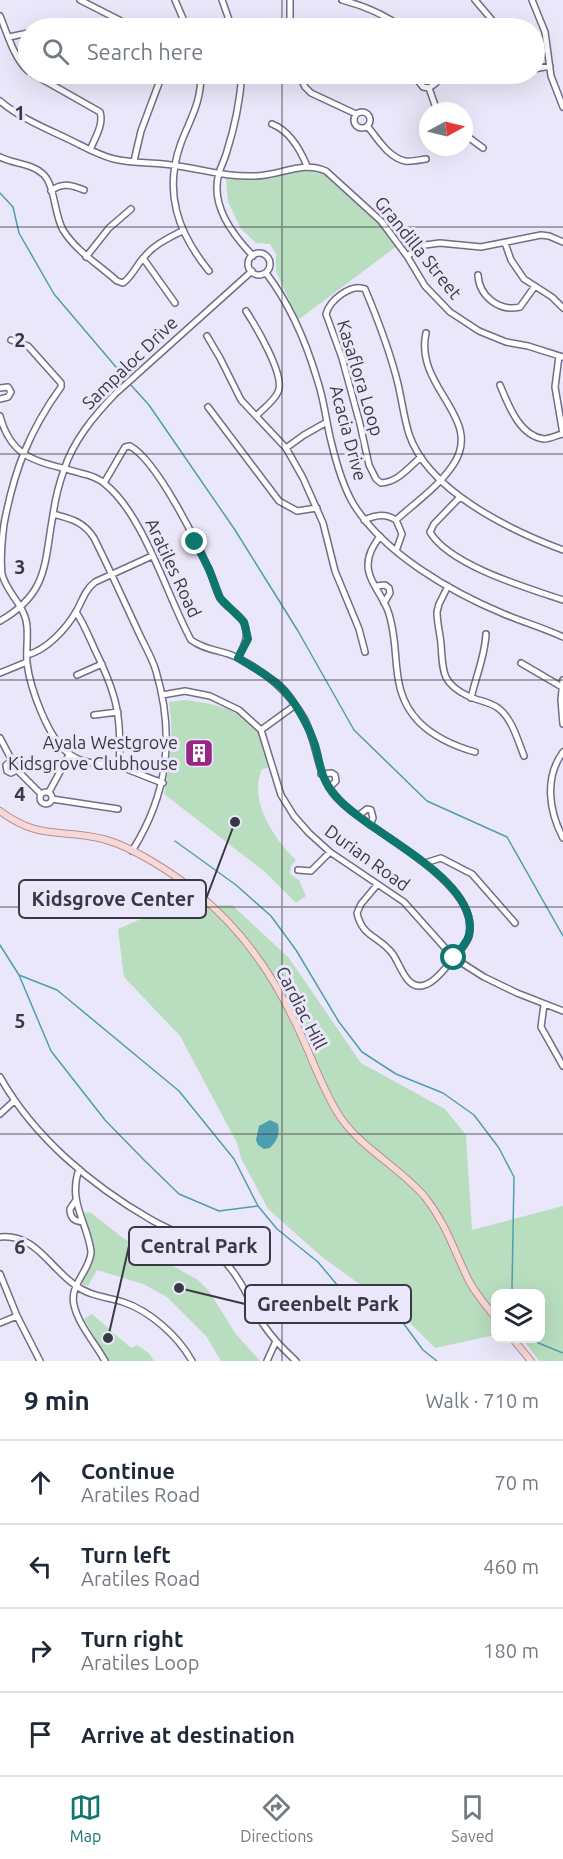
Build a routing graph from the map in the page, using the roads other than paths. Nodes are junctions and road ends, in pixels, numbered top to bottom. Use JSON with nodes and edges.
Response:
{"nodes":[{"id":1,"x":80,"y":0,"type":"edge"},
{"id":2,"x":175,"y":0,"type":"edge"},
{"id":3,"x":222,"y":0,"type":"edge"},
{"id":4,"x":290,"y":0,"type":"edge"},
{"id":5,"x":342,"y":0,"type":"edge"},
{"id":6,"x":475,"y":0,"type":"edge"},
{"id":7,"x":532,"y":0,"type":"edge"},
{"id":8,"x":0,"y":15,"type":"edge"},
{"id":9,"x":114,"y":18,"type":"edge"},
{"id":10,"x":183,"y":18,"type":"edge"},
{"id":11,"x":228,"y":18,"type":"edge"},
{"id":12,"x":290,"y":18,"type":"edge"},
{"id":13,"x":389,"y":18,"type":"edge"},
{"id":14,"x":490,"y":18,"type":"edge"},
{"id":15,"x":539,"y":18,"type":"edge"},
{"id":16,"x":545,"y":32,"type":"edge"},
{"id":17,"x":18,"y":35,"type":"edge"},
{"id":18,"x":9,"y":37,"type":"junction"},
{"id":19,"x":18,"y":60,"type":"edge"},
{"id":20,"x":550,"y":66,"type":"junction"},
{"id":21,"x":545,"y":67,"type":"edge"},
{"id":22,"x":51,"y":84,"type":"edge"},
{"id":23,"x":159,"y":84,"type":"edge"},
{"id":24,"x":200,"y":84,"type":"edge"},
{"id":25,"x":241,"y":84,"type":"edge"},
{"id":26,"x":304,"y":84,"type":"edge"},
{"id":27,"x":422,"y":84,"type":"edge"},
{"id":28,"x":434,"y":84,"type":"edge"},
{"id":29,"x":429,"y":88,"type":"junction"},
{"id":30,"x":0,"y":102,"type":"edge"},
{"id":31,"x":434,"y":102,"type":"edge"},
{"id":32,"x":563,"y":107,"type":"edge"},
{"id":33,"x":356,"y":114,"type":"junction"},
{"id":34,"x":272,"y":124,"type":"dead end"},
{"id":35,"x":368,"y":127,"type":"junction"},
{"id":36,"x":473,"y":141,"type":"edge"},
{"id":37,"x":483,"y":148,"type":"dead end"},
{"id":38,"x":90,"y":150,"type":"junction"},
{"id":39,"x":0,"y":157,"type":"edge"},
{"id":40,"x":426,"y":159,"type":"dead end"},
{"id":41,"x":134,"y":161,"type":"junction"},
{"id":42,"x":176,"y":165,"type":"junction"},
{"id":43,"x":307,"y":166,"type":"junction"},
{"id":44,"x":218,"y":175,"type":"junction"},
{"id":45,"x":84,"y":190,"type":"dead end"},
{"id":46,"x":51,"y":192,"type":"junction"},
{"id":47,"x":131,"y":209,"type":"dead end"},
{"id":48,"x":182,"y":231,"type":"junction"},
{"id":49,"x":563,"y":242,"type":"edge"},
{"id":50,"x":505,"y":243,"type":"junction"},
{"id":51,"x":86,"y":256,"type":"junction"},
{"id":52,"x":253,"y":256,"type":"junction"},
{"id":53,"x":407,"y":256,"type":"junction"},
{"id":54,"x":143,"y":258,"type":"junction"},
{"id":55,"x":210,"y":271,"type":"dead end"},
{"id":56,"x":252,"y":272,"type":"junction"},
{"id":57,"x":266,"y":273,"type":"junction"},
{"id":58,"x":478,"y":275,"type":"dead end"},
{"id":59,"x":535,"y":286,"type":"junction"},
{"id":60,"x":175,"y":303,"type":"dead end"},
{"id":61,"x":563,"y":308,"type":"edge"},
{"id":62,"x":246,"y":311,"type":"dead end"},
{"id":63,"x":426,"y":333,"type":"dead end"},
{"id":64,"x":207,"y":336,"type":"dead end"},
{"id":65,"x":11,"y":340,"type":"dead end"},
{"id":66,"x":561,"y":356,"type":"edge"},
{"id":67,"x":500,"y":385,"type":"dead end"},
{"id":68,"x":0,"y":388,"type":"edge"},
{"id":69,"x":0,"y":399,"type":"edge"},
{"id":70,"x":560,"y":403,"type":"edge"},
{"id":71,"x":208,"y":407,"type":"dead end"},
{"id":72,"x":0,"y":416,"type":"edge"},
{"id":73,"x":256,"y":416,"type":"junction"},
{"id":74,"x":327,"y":422,"type":"junction"},
{"id":75,"x":563,"y":434,"type":"edge"},
{"id":76,"x":286,"y":448,"type":"junction"},
{"id":77,"x":22,"y":454,"type":"junction"},
{"id":78,"x":421,"y":457,"type":"junction"},
{"id":79,"x":64,"y":468,"type":"junction"},
{"id":80,"x":440,"y":480,"type":"junction"},
{"id":81,"x":104,"y":483,"type":"junction"},
{"id":82,"x":460,"y":497,"type":"junction"},
{"id":83,"x":317,"y":508,"type":"junction"},
{"id":84,"x":53,"y":514,"type":"junction"},
{"id":85,"x":364,"y":520,"type":"junction"},
{"id":86,"x":396,"y":520,"type":"junction"},
{"id":87,"x":2,"y":529,"type":"edge"},
{"id":88,"x":380,"y":536,"type":"junction"},
{"id":89,"x":1,"y":541,"type":"edge"},
{"id":90,"x":563,"y":550,"type":"edge"},
{"id":91,"x":396,"y":551,"type":"junction"},
{"id":92,"x":152,"y":556,"type":"junction"},
{"id":93,"x":111,"y":574,"type":"junction"},
{"id":94,"x":1,"y":576,"type":"edge"},
{"id":95,"x":376,"y":586,"type":"junction"},
{"id":96,"x":448,"y":586,"type":"junction"},
{"id":97,"x":563,"y":600,"type":"edge"},
{"id":98,"x":384,"y":603,"type":"junction"},
{"id":99,"x":21,"y":607,"type":"junction"},
{"id":100,"x":76,"y":612,"type":"junction"},
{"id":101,"x":0,"y":621,"type":"edge"},
{"id":102,"x":486,"y":634,"type":"dead end"},
{"id":103,"x":563,"y":637,"type":"edge"},
{"id":104,"x":365,"y":652,"type":"dead end"},
{"id":105,"x":27,"y":655,"type":"junction"},
{"id":106,"x":238,"y":658,"type":"junction"},
{"id":107,"x":27,"y":662,"type":"junction"},
{"id":108,"x":521,"y":663,"type":"dead end"},
{"id":109,"x":102,"y":664,"type":"junction"},
{"id":110,"x":0,"y":673,"type":"edge"},
{"id":111,"x":76,"y":675,"type":"dead end"},
{"id":112,"x":563,"y":684,"type":"edge"},
{"id":113,"x":162,"y":695,"type":"junction"},
{"id":114,"x":471,"y":698,"type":"junction"},
{"id":115,"x":294,"y":706,"type":"junction"},
{"id":116,"x":118,"y":712,"type":"junction"},
{"id":117,"x":94,"y":715,"type":"dead end"},
{"id":118,"x":563,"y":724,"type":"edge"},
{"id":119,"x":261,"y":730,"type":"junction"},
{"id":120,"x":0,"y":738,"type":"edge"},
{"id":121,"x":475,"y":752,"type":"dead end"},
{"id":122,"x":563,"y":752,"type":"edge"},
{"id":123,"x":69,"y":755,"type":"junction"},
{"id":124,"x":524,"y":756,"type":"dead end"},
{"id":125,"x":119,"y":767,"type":"junction"},
{"id":126,"x":321,"y":774,"type":"junction"},
{"id":127,"x":163,"y":783,"type":"junction"},
{"id":128,"x":329,"y":788,"type":"junction"},
{"id":129,"x":49,"y":792,"type":"junction"},
{"id":130,"x":41,"y":794,"type":"junction"},
{"id":131,"x":52,"y":799,"type":"junction"},
{"id":132,"x":118,"y":809,"type":"dead end"},
{"id":133,"x":0,"y":811,"type":"edge"},
{"id":134,"x":358,"y":816,"type":"junction"},
{"id":135,"x":370,"y":825,"type":"junction"},
{"id":136,"x":563,"y":838,"type":"edge"},
{"id":137,"x":132,"y":851,"type":"junction"},
{"id":138,"x":330,"y":852,"type":"junction"},
{"id":139,"x":425,"y":863,"type":"junction"},
{"id":140,"x":298,"y":870,"type":"dead end"},
{"id":141,"x":377,"y":885,"type":"junction"},
{"id":142,"x":515,"y":923,"type":"dead end"},
{"id":143,"x":454,"y":958,"type":"junction"},
{"id":144,"x":544,"y":1005,"type":"junction"},
{"id":145,"x":563,"y":1011,"type":"edge"},
{"id":146,"x":563,"y":1066,"type":"edge"},
{"id":147,"x":0,"y":1077,"type":"edge"},
{"id":148,"x":14,"y":1101,"type":"junction"},
{"id":149,"x":0,"y":1114,"type":"edge"},
{"id":150,"x":79,"y":1169,"type":"junction"},
{"id":151,"x":0,"y":1237,"type":"edge"},
{"id":152,"x":0,"y":1274,"type":"edge"},
{"id":153,"x":75,"y":1286,"type":"junction"},
{"id":154,"x":491,"y":1312,"type":"edge"},
{"id":155,"x":17,"y":1316,"type":"junction"},
{"id":156,"x":0,"y":1323,"type":"edge"},
{"id":157,"x":276,"y":1341,"type":"junction"},
{"id":158,"x":516,"y":1343,"type":"edge"},
{"id":159,"x":40,"y":1361,"type":"edge"},
{"id":160,"x":105,"y":1361,"type":"edge"},
{"id":161,"x":192,"y":1361,"type":"edge"},
{"id":162,"x":267,"y":1361,"type":"edge"},
{"id":163,"x":296,"y":1361,"type":"edge"},
{"id":164,"x":531,"y":1361,"type":"edge"}],
"edges":[{"from":1,"to":9,"type":"street"},
{"from":2,"to":10,"type":"street"},
{"from":3,"to":11,"type":"street"},
{"from":4,"to":12,"type":"street"},
{"from":5,"to":13,"type":"street"},
{"from":6,"to":14,"type":"street"},
{"from":7,"to":15,"type":"street"},
{"from":8,"to":18,"type":"street"},
{"from":16,"to":20,"type":"street"},
{"from":17,"to":18,"type":"street"},
{"from":18,"to":19,"type":"street"},
{"from":20,"to":21,"type":"street"},
{"from":20,"to":32,"type":"street"},
{"from":22,"to":38,"type":"street"},
{"from":23,"to":41,"type":"street"},
{"from":24,"to":42,"type":"street"},
{"from":25,"to":44,"type":"street"},
{"from":26,"to":33,"type":"street"},
{"from":27,"to":29,"type":"street"},
{"from":28,"to":29,"type":"street"},
{"from":29,"to":31,"type":"street"},
{"from":30,"to":38,"type":"street"},
{"from":33,"to":35,"type":"street"},
{"from":33,"to":35,"type":"street"},
{"from":34,"to":43,"type":"street"},
{"from":35,"to":40,"type":"street"},
{"from":36,"to":37,"type":"street"},
{"from":38,"to":41,"type":"street"},
{"from":39,"to":46,"type":"street"},
{"from":41,"to":42,"type":"street"},
{"from":42,"to":44,"type":"street"},
{"from":42,"to":48,"type":"street"},
{"from":43,"to":44,"type":"street"},
{"from":43,"to":53,"type":"street","name":"Grandilla Street"},
{"from":44,"to":52,"type":"street"},
{"from":45,"to":46,"type":"street"},
{"from":46,"to":51,"type":"street"},
{"from":47,"to":51,"type":"street"},
{"from":48,"to":54,"type":"street"},
{"from":48,"to":55,"type":"street"},
{"from":49,"to":50,"type":"street"},
{"from":50,"to":53,"type":"street"},
{"from":50,"to":59,"type":"street"},
{"from":51,"to":54,"type":"street"},
{"from":52,"to":56,"type":"street"},
{"from":52,"to":57,"type":"street"},
{"from":53,"to":66,"type":"street","name":"Grandilla Street"},
{"from":54,"to":60,"type":"street"},
{"from":56,"to":57,"type":"street"},
{"from":56,"to":79,"type":"street","name":"Sampaloc Drive"},
{"from":57,"to":74,"type":"street","name":"Acacia Drive"},
{"from":58,"to":59,"type":"street"},
{"from":59,"to":61,"type":"street"},
{"from":62,"to":73,"type":"street"},
{"from":63,"to":80,"type":"street"},
{"from":64,"to":73,"type":"street"},
{"from":65,"to":77,"type":"street"},
{"from":66,"to":70,"type":"street"},
{"from":67,"to":75,"type":"street"},
{"from":68,"to":69,"type":"street"},
{"from":70,"to":75,"type":"street"},
{"from":71,"to":83,"type":"street"},
{"from":72,"to":77,"type":"street"},
{"from":73,"to":76,"type":"street"},
{"from":74,"to":76,"type":"street"},
{"from":74,"to":85,"type":"street","name":"Acacia Drive"},
{"from":76,"to":83,"type":"street"},
{"from":77,"to":79,"type":"street","name":"Aratiles Road"},
{"from":77,"to":87,"type":"street"},
{"from":78,"to":78,"type":"street","name":"Kasaflora Loop"},
{"from":78,"to":80,"type":"street","name":"Kasaflora Loop"},
{"from":79,"to":81,"type":"street","name":"Aratiles Road"},
{"from":79,"to":84,"type":"street","name":"Sampaloc Drive"},
{"from":80,"to":82,"type":"street","name":"Kasaflora Loop"},
{"from":80,"to":86,"type":"street"},
{"from":81,"to":92,"type":"street","name":"Aratiles Road"},
{"from":81,"to":106,"type":"street"},
{"from":82,"to":90,"type":"street","name":"Kasaflora Loop"},
{"from":82,"to":97,"type":"street"},
{"from":83,"to":104,"type":"street"},
{"from":84,"to":93,"type":"street"},
{"from":84,"to":99,"type":"street","name":"Sampaloc Drive"},
{"from":85,"to":86,"type":"street"},
{"from":85,"to":88,"type":"street","name":"Acacia Drive"},
{"from":86,"to":91,"type":"street"},
{"from":87,"to":89,"type":"street"},
{"from":88,"to":91,"type":"street","name":"Acacia Drive"},
{"from":88,"to":95,"type":"street"},
{"from":89,"to":94,"type":"street"},
{"from":91,"to":96,"type":"street","name":"Acacia Drive"},
{"from":92,"to":93,"type":"street"},
{"from":92,"to":106,"type":"street","name":"Aratiles Road"},
{"from":93,"to":100,"type":"street"},
{"from":93,"to":113,"type":"street"},
{"from":94,"to":99,"type":"street"},
{"from":95,"to":98,"type":"street"},
{"from":95,"to":98,"type":"street"},
{"from":96,"to":103,"type":"street","name":"Acacia Drive"},
{"from":96,"to":114,"type":"street"},
{"from":98,"to":121,"type":"street"},
{"from":99,"to":101,"type":"street","name":"Sampaloc Drive"},
{"from":99,"to":105,"type":"street"},
{"from":100,"to":105,"type":"street"},
{"from":100,"to":109,"type":"street"},
{"from":102,"to":114,"type":"street"},
{"from":105,"to":107,"type":"street"},
{"from":106,"to":115,"type":"street","name":"Aratiles Road"},
{"from":107,"to":110,"type":"street"},
{"from":107,"to":123,"type":"street"},
{"from":108,"to":112,"type":"street"},
{"from":109,"to":111,"type":"street"},
{"from":109,"to":116,"type":"street"},
{"from":112,"to":118,"type":"street"},
{"from":113,"to":119,"type":"street"},
{"from":113,"to":127,"type":"street"},
{"from":114,"to":124,"type":"street"},
{"from":115,"to":119,"type":"street"},
{"from":115,"to":126,"type":"street","name":"Aratiles Road"},
{"from":116,"to":117,"type":"street"},
{"from":116,"to":125,"type":"street"},
{"from":119,"to":138,"type":"street","name":"Durian Road"},
{"from":120,"to":130,"type":"street"},
{"from":122,"to":136,"type":"street"},
{"from":123,"to":125,"type":"street"},
{"from":123,"to":129,"type":"street"},
{"from":125,"to":127,"type":"street"},
{"from":126,"to":128,"type":"street","name":"Aratiles Road"},
{"from":126,"to":128,"type":"street"},
{"from":127,"to":137,"type":"street"},
{"from":128,"to":134,"type":"street","name":"Aratiles Road"},
{"from":129,"to":130,"type":"street"},
{"from":129,"to":131,"type":"street"},
{"from":130,"to":131,"type":"street"},
{"from":131,"to":132,"type":"street"},
{"from":133,"to":137,"type":"main road","name":"Cardiac Hill"},
{"from":134,"to":135,"type":"street","name":"Aratiles Road"},
{"from":134,"to":135,"type":"street"},
{"from":135,"to":139,"type":"street","name":"Aratiles Road"},
{"from":137,"to":154,"type":"main road","name":"Cardiac Hill"},
{"from":138,"to":140,"type":"street"},
{"from":138,"to":141,"type":"street","name":"Durian Road"},
{"from":139,"to":142,"type":"street"},
{"from":139,"to":143,"type":"street","name":"Aratiles Road"},
{"from":141,"to":143,"type":"street","name":"Durian Road"},
{"from":141,"to":143,"type":"street","name":"Aratiles Road"},
{"from":143,"to":144,"type":"street","name":"Durian Road"},
{"from":144,"to":145,"type":"street","name":"Durian Road"},
{"from":144,"to":146,"type":"street"},
{"from":147,"to":148,"type":"street"},
{"from":148,"to":149,"type":"street"},
{"from":148,"to":150,"type":"street"},
{"from":150,"to":153,"type":"street"},
{"from":150,"to":157,"type":"street"},
{"from":151,"to":153,"type":"street"},
{"from":152,"to":155,"type":"street"},
{"from":153,"to":160,"type":"street"},
{"from":153,"to":161,"type":"street"},
{"from":155,"to":156,"type":"street"},
{"from":155,"to":159,"type":"street"},
{"from":157,"to":162,"type":"street"},
{"from":157,"to":163,"type":"street"},
{"from":158,"to":164,"type":"main road"}]}
